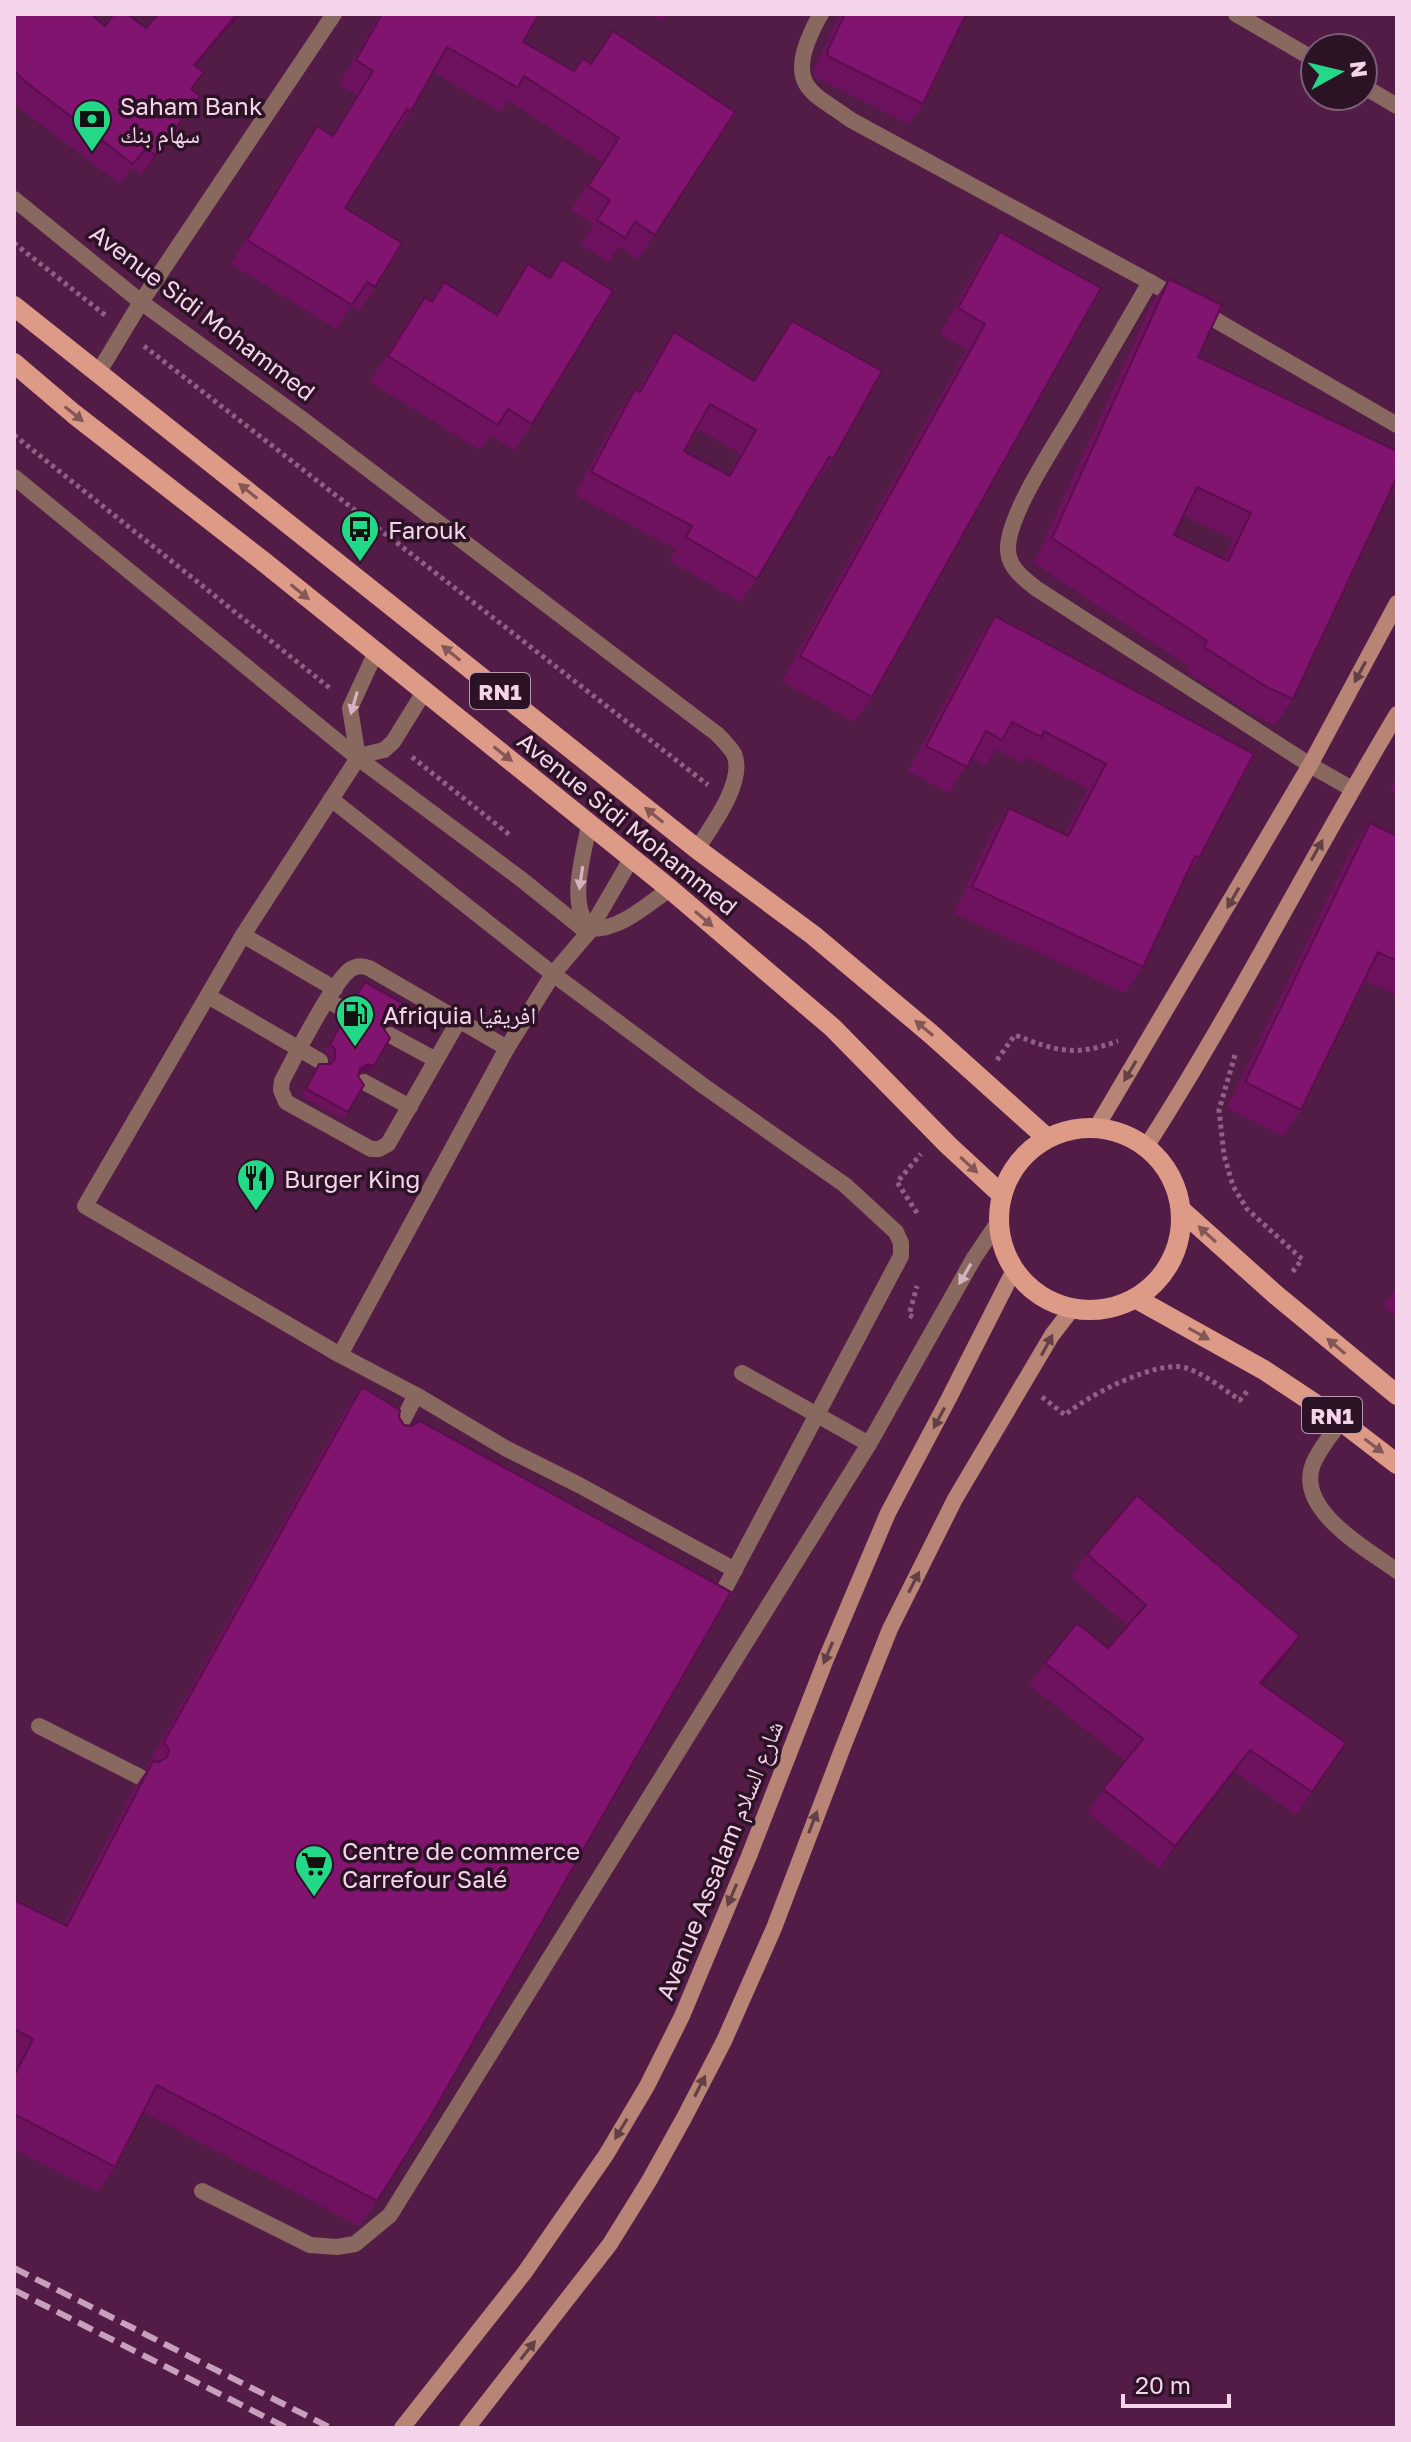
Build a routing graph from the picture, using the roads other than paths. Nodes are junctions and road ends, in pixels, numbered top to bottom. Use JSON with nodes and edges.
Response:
{"nodes":[{"id":1,"x":334,"y":14,"type":"edge"},
{"id":2,"x":821,"y":14,"type":"edge"},
{"id":3,"x":1236,"y":14,"type":"edge"},
{"id":4,"x":1299,"y":51,"type":"edge"},
{"id":5,"x":1379,"y":95,"type":"edge"},
{"id":6,"x":1397,"y":106,"type":"edge"},
{"id":7,"x":14,"y":199,"type":"edge"},
{"id":8,"x":1150,"y":282,"type":"junction"},
{"id":9,"x":141,"y":302,"type":"junction"},
{"id":10,"x":14,"y":306,"type":"edge"},
{"id":11,"x":14,"y":363,"type":"edge"},
{"id":12,"x":98,"y":373,"type":"junction"},
{"id":13,"x":1397,"y":425,"type":"edge"},
{"id":14,"x":14,"y":477,"type":"edge"},
{"id":15,"x":1397,"y":603,"type":"edge"},
{"id":16,"x":375,"y":654,"type":"junction"},
{"id":17,"x":424,"y":692,"type":"junction"},
{"id":18,"x":1397,"y":714,"type":"edge"},
{"id":19,"x":358,"y":757,"type":"junction"},
{"id":20,"x":1310,"y":765,"type":"junction"},
{"id":21,"x":1352,"y":789,"type":"junction"},
{"id":22,"x":331,"y":799,"type":"junction"},
{"id":23,"x":589,"y":825,"type":"junction"},
{"id":24,"x":697,"y":849,"type":"junction"},
{"id":25,"x":631,"y":859,"type":"junction"},
{"id":26,"x":670,"y":889,"type":"junction"},
{"id":27,"x":589,"y":931,"type":"junction"},
{"id":28,"x":243,"y":935,"type":"junction"},
{"id":29,"x":553,"y":974,"type":"junction"},
{"id":30,"x":331,"y":995,"type":"junction"},
{"id":31,"x":208,"y":996,"type":"junction"},
{"id":32,"x":347,"y":1012,"type":"edge"},
{"id":33,"x":459,"y":1020,"type":"junction"},
{"id":34,"x":390,"y":1035,"type":"edge"},
{"id":35,"x":507,"y":1048,"type":"junction"},
{"id":36,"x":299,"y":1049,"type":"junction"},
{"id":37,"x":436,"y":1060,"type":"junction"},
{"id":38,"x":320,"y":1061,"type":"edge"},
{"id":39,"x":364,"y":1082,"type":"edge"},
{"id":40,"x":410,"y":1107,"type":"junction"},
{"id":41,"x":1096,"y":1128,"type":"junction"},
{"id":42,"x":1047,"y":1138,"type":"junction"},
{"id":43,"x":1146,"y":1147,"type":"junction"},
{"id":44,"x":1002,"y":1195,"type":"junction"},
{"id":45,"x":1181,"y":1210,"type":"junction"},
{"id":46,"x":999,"y":1221,"type":"junction"},
{"id":47,"x":1014,"y":1270,"type":"junction"},
{"id":48,"x":1135,"y":1298,"type":"junction"},
{"id":49,"x":1072,"y":1309,"type":"junction"},
{"id":50,"x":340,"y":1355,"type":"junction"},
{"id":51,"x":742,"y":1373,"type":"dead end"},
{"id":52,"x":416,"y":1395,"type":"junction"},
{"id":53,"x":1397,"y":1395,"type":"edge"},
{"id":54,"x":816,"y":1415,"type":"junction"},
{"id":55,"x":1341,"y":1421,"type":"junction"},
{"id":56,"x":392,"y":1441,"type":"edge"},
{"id":57,"x":869,"y":1444,"type":"junction"},
{"id":58,"x":1397,"y":1464,"type":"edge"},
{"id":59,"x":735,"y":1570,"type":"junction"},
{"id":60,"x":1397,"y":1571,"type":"edge"},
{"id":61,"x":724,"y":1590,"type":"edge"},
{"id":62,"x":39,"y":1726,"type":"dead end"},
{"id":63,"x":140,"y":1777,"type":"dead end"},
{"id":64,"x":202,"y":2191,"type":"dead end"},
{"id":65,"x":402,"y":2428,"type":"edge"},
{"id":66,"x":467,"y":2428,"type":"edge"}],
"edges":[{"from":1,"to":9,"type":"street"},
{"from":2,"to":8,"type":"street"},
{"from":3,"to":4,"type":"street"},
{"from":5,"to":6,"type":"street"},
{"from":7,"to":9,"type":"street","name":"Avenue Sidi Mohammed"},
{"from":8,"to":13,"type":"street"},
{"from":8,"to":20,"type":"street"},
{"from":9,"to":12,"type":"street"},
{"from":9,"to":24,"type":"street","name":"Avenue Sidi Mohammed"},
{"from":10,"to":12,"type":"main road","name":"Avenue Sidi Mohammed","number":"RN1"},
{"from":11,"to":16,"type":"main road","name":"Avenue Sidi Mohammed","number":"RN1","one_way":true},
{"from":24,"to":12,"type":"main road","name":"Avenue Sidi Mohammed","number":"RN1","one_way":true},
{"from":14,"to":19,"type":"street"},
{"from":15,"to":20,"type":"street","one_way":true},
{"from":16,"to":17,"type":"main road","name":"Avenue Sidi Mohammed","number":"RN1"},
{"from":16,"to":19,"type":"street","one_way":true},
{"from":17,"to":19,"type":"street"},
{"from":17,"to":23,"type":"main road","name":"Avenue Sidi Mohammed","number":"RN1","one_way":true},
{"from":18,"to":21,"type":"street"},
{"from":19,"to":22,"type":"street"},
{"from":19,"to":27,"type":"street"},
{"from":20,"to":21,"type":"street"},
{"from":20,"to":41,"type":"street","one_way":true},
{"from":43,"to":21,"type":"street","one_way":true},
{"from":22,"to":28,"type":"street"},
{"from":22,"to":29,"type":"street"},
{"from":23,"to":25,"type":"main road","name":"Avenue Sidi Mohammed","number":"RN1"},
{"from":23,"to":27,"type":"street","one_way":true},
{"from":42,"to":24,"type":"main road","name":"Avenue Sidi Mohammed","number":"RN1","one_way":true},
{"from":25,"to":26,"type":"main road","name":"Avenue Sidi Mohammed","number":"RN1"},
{"from":25,"to":27,"type":"street"},
{"from":26,"to":27,"type":"street"},
{"from":26,"to":44,"type":"main road","name":"Avenue Sidi Mohammed","number":"RN1","one_way":true},
{"from":27,"to":29,"type":"street"},
{"from":28,"to":30,"type":"street"},
{"from":28,"to":31,"type":"street"},
{"from":29,"to":35,"type":"street"},
{"from":29,"to":54,"type":"street"},
{"from":30,"to":32,"type":"street"},
{"from":30,"to":33,"type":"street"},
{"from":30,"to":36,"type":"street"},
{"from":31,"to":36,"type":"street"},
{"from":31,"to":50,"type":"street"},
{"from":33,"to":35,"type":"street"},
{"from":33,"to":37,"type":"street"},
{"from":34,"to":37,"type":"street"},
{"from":35,"to":50,"type":"street"},
{"from":36,"to":38,"type":"street"},
{"from":36,"to":40,"type":"street"},
{"from":37,"to":40,"type":"street"},
{"from":39,"to":40,"type":"street"},
{"from":41,"to":42,"type":"main road","number":"RN1"},
{"from":41,"to":43,"type":"main road","number":"RN1"},
{"from":42,"to":44,"type":"main road","number":"RN1"},
{"from":43,"to":45,"type":"main road","number":"RN1"},
{"from":44,"to":46,"type":"main road","number":"RN1"},
{"from":45,"to":48,"type":"main road","number":"RN1"},
{"from":53,"to":45,"type":"main road","number":"RN1","one_way":true},
{"from":46,"to":47,"type":"main road","number":"RN1"},
{"from":46,"to":57,"type":"street","one_way":true},
{"from":47,"to":49,"type":"main road","number":"RN1"},
{"from":47,"to":65,"type":"street","name":"Avenue Assalam شارع السلام","one_way":true},
{"from":48,"to":49,"type":"main road","number":"RN1"},
{"from":48,"to":55,"type":"main road","number":"RN1","one_way":true},
{"from":66,"to":49,"type":"street","one_way":true},
{"from":50,"to":52,"type":"street"},
{"from":51,"to":54,"type":"street"},
{"from":52,"to":56,"type":"street"},
{"from":52,"to":59,"type":"street"},
{"from":54,"to":57,"type":"street"},
{"from":54,"to":59,"type":"street"},
{"from":55,"to":58,"type":"main road","number":"RN1","one_way":true},
{"from":55,"to":60,"type":"street"},
{"from":57,"to":64,"type":"street"},
{"from":59,"to":61,"type":"street"},
{"from":62,"to":63,"type":"street"}]}
